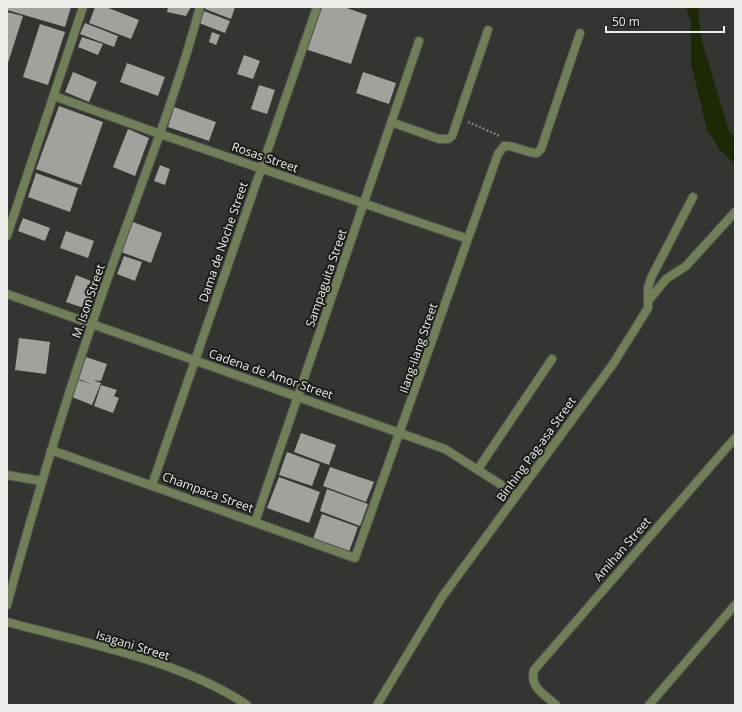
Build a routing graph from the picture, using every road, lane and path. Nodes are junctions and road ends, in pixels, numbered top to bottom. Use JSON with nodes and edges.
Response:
{"nodes":[{"id":1,"x":83,"y":7,"type":"edge"},
{"id":2,"x":200,"y":7,"type":"edge"},
{"id":3,"x":316,"y":7,"type":"edge"},
{"id":4,"x":488,"y":30,"type":"dead end"},
{"id":5,"x":580,"y":34,"type":"dead end"},
{"id":6,"x":419,"y":41,"type":"dead end"},
{"id":7,"x":54,"y":96,"type":"junction"},
{"id":8,"x":459,"y":118,"type":"junction"},
{"id":9,"x":391,"y":122,"type":"junction"},
{"id":10,"x":160,"y":134,"type":"junction"},
{"id":11,"x":504,"y":146,"type":"junction"},
{"id":12,"x":262,"y":168,"type":"junction"},
{"id":13,"x":693,"y":197,"type":"dead end"},
{"id":14,"x":364,"y":204,"type":"junction"},
{"id":15,"x":735,"y":212,"type":"edge"},
{"id":16,"x":7,"y":236,"type":"edge"},
{"id":17,"x":468,"y":240,"type":"junction"},
{"id":18,"x":7,"y":294,"type":"edge"},
{"id":19,"x":649,"y":300,"type":"junction"},
{"id":20,"x":92,"y":323,"type":"junction"},
{"id":21,"x":552,"y":359,"type":"dead end"},
{"id":22,"x":195,"y":360,"type":"junction"},
{"id":23,"x":298,"y":396,"type":"junction"},
{"id":24,"x":401,"y":433,"type":"junction"},
{"id":25,"x":735,"y":438,"type":"edge"},
{"id":26,"x":51,"y":450,"type":"junction"},
{"id":27,"x":478,"y":469,"type":"junction"},
{"id":28,"x":7,"y":475,"type":"edge"},
{"id":29,"x":41,"y":481,"type":"junction"},
{"id":30,"x":152,"y":485,"type":"junction"},
{"id":31,"x":517,"y":495,"type":"junction"},
{"id":32,"x":254,"y":522,"type":"junction"},
{"id":33,"x":355,"y":558,"type":"joint"},
{"id":34,"x":7,"y":605,"type":"edge"},
{"id":35,"x":735,"y":605,"type":"edge"},
{"id":36,"x":7,"y":622,"type":"edge"},
{"id":37,"x":247,"y":705,"type":"edge"},
{"id":38,"x":377,"y":705,"type":"edge"},
{"id":39,"x":556,"y":705,"type":"edge"},
{"id":40,"x":649,"y":705,"type":"edge"}],
"edges":[{"from":1,"to":7,"type":"street"},
{"from":2,"to":10,"type":"street","name":"M. Ison Street"},
{"from":3,"to":12,"type":"street","name":"Dama de Noche Street"},
{"from":4,"to":8,"type":"street"},
{"from":5,"to":11,"type":"street"},
{"from":6,"to":9,"type":"street","name":"Sampaguita Street"},
{"from":7,"to":10,"type":"street","name":"Rosas Street"},
{"from":7,"to":16,"type":"street"},
{"from":8,"to":9,"type":"street"},
{"from":8,"to":11,"type":"path"},
{"from":9,"to":14,"type":"street","name":"Sampaguita Street"},
{"from":10,"to":12,"type":"street","name":"Rosas Street"},
{"from":10,"to":20,"type":"street","name":"M. Ison Street"},
{"from":11,"to":17,"type":"street","name":"Ilang-Ilang Street"},
{"from":12,"to":14,"type":"street","name":"Rosas Street"},
{"from":12,"to":22,"type":"street","name":"Dama de Noche Street"},
{"from":13,"to":19,"type":"street","name":"Binhing Pag-asa Street"},
{"from":14,"to":17,"type":"street","name":"Rosas Street"},
{"from":14,"to":23,"type":"street","name":"Sampaguita Street"},
{"from":15,"to":19,"type":"street"},
{"from":17,"to":24,"type":"street","name":"Ilang-Ilang Street"},
{"from":18,"to":20,"type":"street","name":"Cadena de Amor Street"},
{"from":19,"to":31,"type":"street","name":"Binhing Pag-asa Street"},
{"from":20,"to":22,"type":"street","name":"Cadena de Amor Street"},
{"from":20,"to":26,"type":"street","name":"M. Ison Street"},
{"from":21,"to":27,"type":"street"},
{"from":22,"to":23,"type":"street","name":"Cadena de Amor Street"},
{"from":22,"to":30,"type":"street","name":"Dama de Noche Street"},
{"from":23,"to":24,"type":"street","name":"Cadena de Amor Street"},
{"from":23,"to":32,"type":"street","name":"Sampaguita Street"},
{"from":24,"to":27,"type":"street","name":"Cadena de Amor Street"},
{"from":24,"to":33,"type":"street","name":"Ilang-Ilang Street"},
{"from":25,"to":39,"type":"street","name":"Amihan Street"},
{"from":26,"to":29,"type":"street","name":"M. Ison Street"},
{"from":26,"to":30,"type":"street","name":"Champaca Street"},
{"from":27,"to":31,"type":"street","name":"Cadena de Amor Street"},
{"from":28,"to":29,"type":"street"},
{"from":29,"to":34,"type":"street","name":"M. Ison Street"},
{"from":30,"to":32,"type":"street","name":"Champaca Street"},
{"from":31,"to":38,"type":"street","name":"Binhing Pag-asa Street"},
{"from":32,"to":33,"type":"street","name":"Champaca Street"},
{"from":35,"to":40,"type":"street"},
{"from":36,"to":37,"type":"street","name":"Isagani Street"}]}
